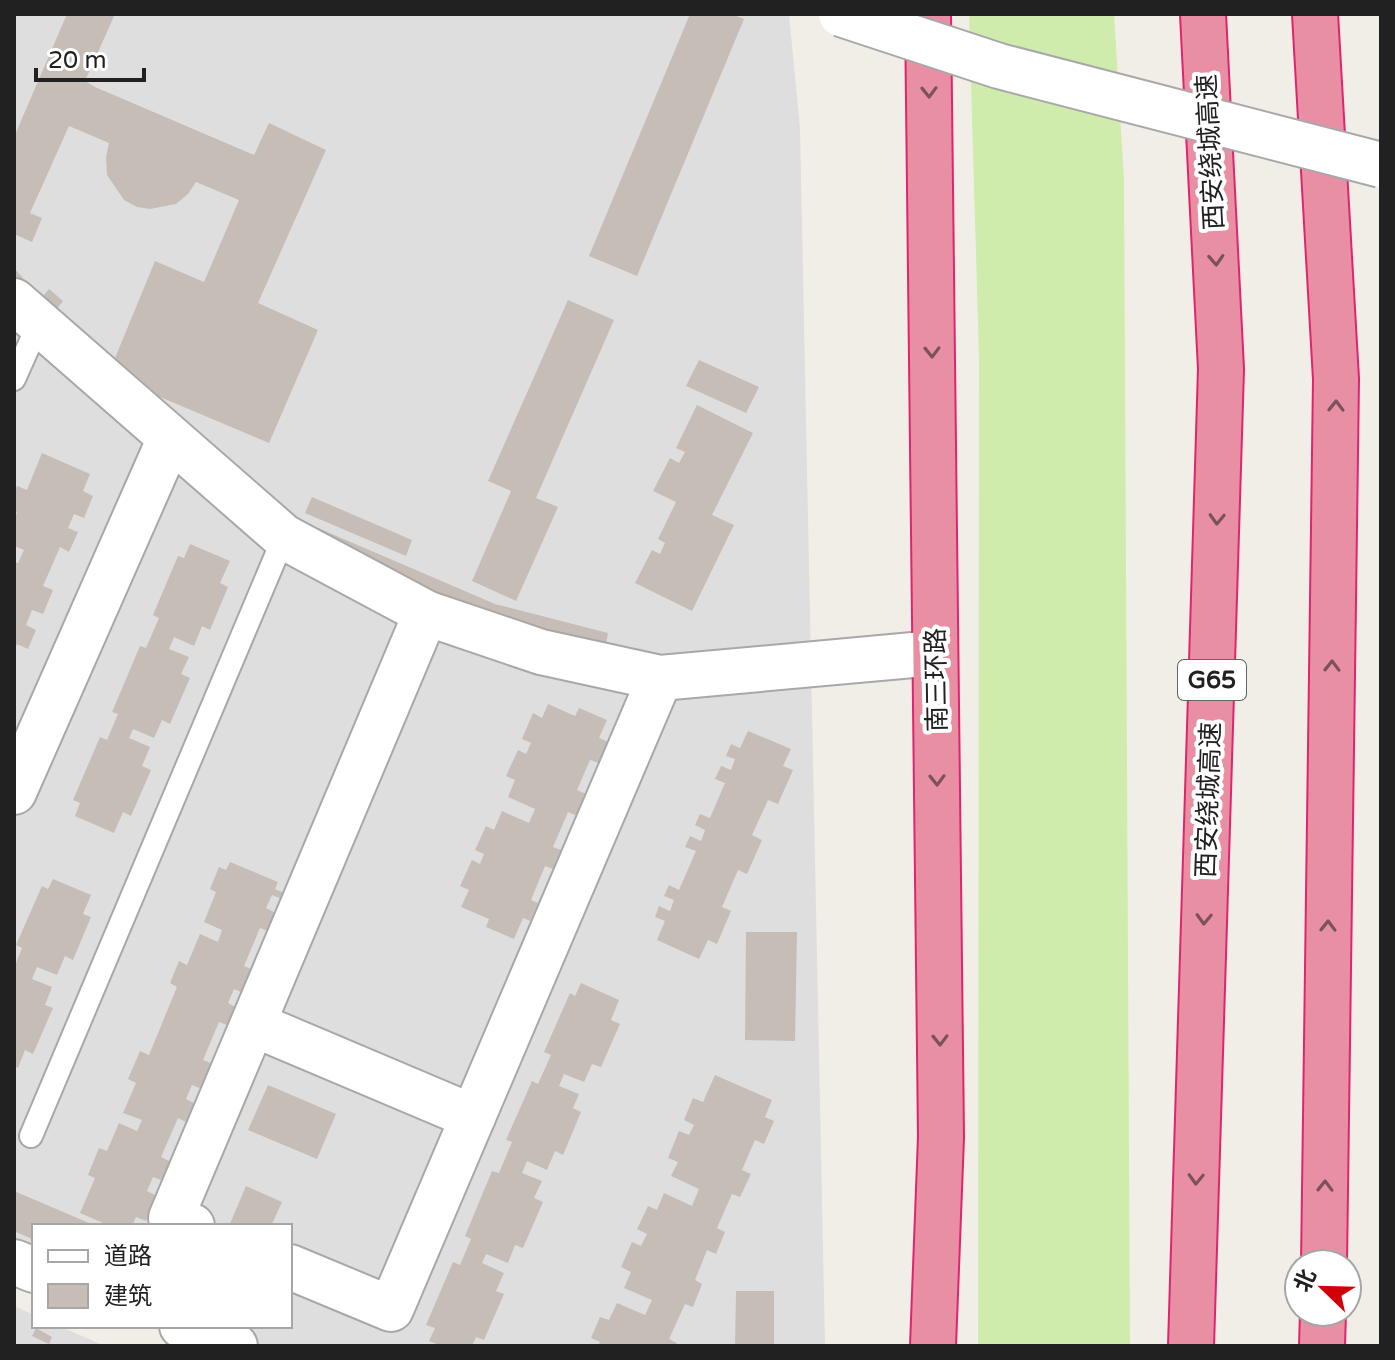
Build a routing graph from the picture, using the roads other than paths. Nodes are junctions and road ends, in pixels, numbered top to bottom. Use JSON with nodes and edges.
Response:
{"nodes":[{"id":1,"x":841,"y":14,"type":"edge"},
{"id":2,"x":928,"y":14,"type":"edge"},
{"id":3,"x":1203,"y":14,"type":"edge"},
{"id":4,"x":1315,"y":14,"type":"edge"},
{"id":5,"x":1381,"y":165,"type":"edge"},
{"id":6,"x":26,"y":312,"type":"edge"},
{"id":7,"x":14,"y":379,"type":"edge"},
{"id":8,"x":170,"y":438,"type":"junction"},
{"id":9,"x":284,"y":537,"type":"junction"},
{"id":10,"x":426,"y":613,"type":"junction"},
{"id":11,"x":935,"y":653,"type":"junction"},
{"id":12,"x":660,"y":678,"type":"junction"},
{"id":13,"x":15,"y":787,"type":"edge"},
{"id":14,"x":253,"y":1024,"type":"junction"},
{"id":15,"x":473,"y":1117,"type":"junction"},
{"id":16,"x":31,"y":1136,"type":"dead end"},
{"id":17,"x":187,"y":1224,"type":"edge"},
{"id":18,"x":1324,"y":1248,"type":"edge"},
{"id":19,"x":292,"y":1268,"type":"edge"},
{"id":20,"x":187,"y":1328,"type":"edge"},
{"id":21,"x":235,"y":1346,"type":"edge"},
{"id":22,"x":933,"y":1346,"type":"edge"},
{"id":23,"x":1191,"y":1346,"type":"edge"}],
"edges":[{"from":1,"to":5,"type":"street","bridge":true},
{"from":2,"to":11,"type":"highway","name":"南三环路","one_way":true},
{"from":3,"to":23,"type":"highway","name":"西安绕城高速","number":"G65","one_way":true},
{"from":18,"to":4,"type":"highway","one_way":true},
{"from":6,"to":7,"type":"lane"},
{"from":6,"to":8,"type":"street"},
{"from":8,"to":9,"type":"street"},
{"from":8,"to":13,"type":"street"},
{"from":9,"to":10,"type":"street"},
{"from":9,"to":16,"type":"lane"},
{"from":10,"to":12,"type":"street"},
{"from":10,"to":14,"type":"street"},
{"from":11,"to":12,"type":"street"},
{"from":11,"to":22,"type":"highway","name":"南三环路","one_way":true},
{"from":12,"to":15,"type":"street"},
{"from":14,"to":15,"type":"street"},
{"from":14,"to":17,"type":"street"},
{"from":15,"to":19,"type":"street"},
{"from":20,"to":21,"type":"street"}]}
